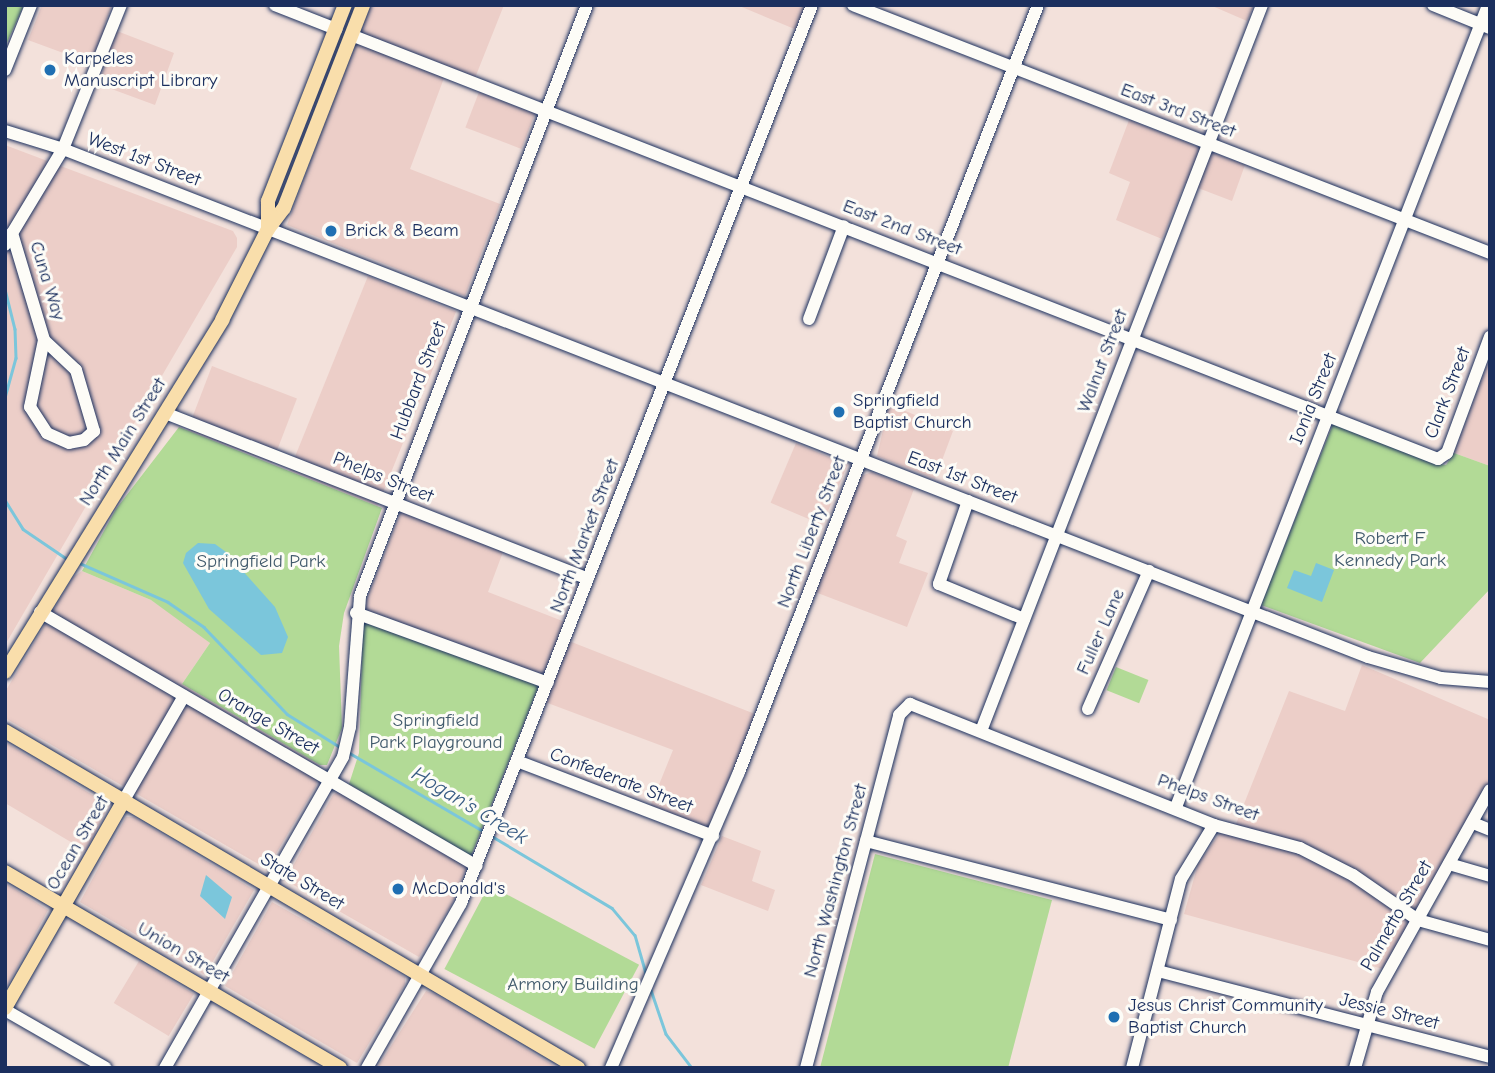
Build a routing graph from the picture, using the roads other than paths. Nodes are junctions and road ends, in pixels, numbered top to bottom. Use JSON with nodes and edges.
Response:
{"nodes":[{"id":1,"x":31,"y":5,"type":"edge"},
{"id":2,"x":121,"y":5,"type":"edge"},
{"id":3,"x":275,"y":5,"type":"edge"},
{"id":4,"x":345,"y":5,"type":"edge"},
{"id":5,"x":363,"y":5,"type":"edge"},
{"id":6,"x":587,"y":5,"type":"edge"},
{"id":7,"x":812,"y":5,"type":"edge"},
{"id":8,"x":853,"y":5,"type":"edge"},
{"id":9,"x":1038,"y":5,"type":"edge"},
{"id":10,"x":1262,"y":5,"type":"edge"},
{"id":11,"x":1433,"y":5,"type":"edge"},
{"id":12,"x":1488,"y":5,"type":"edge"},
{"id":13,"x":1485,"y":26,"type":"edge"},
{"id":14,"x":336,"y":29,"type":"junction"},
{"id":15,"x":352,"y":35,"type":"junction"},
{"id":16,"x":1014,"y":67,"type":"junction"},
{"id":17,"x":5,"y":70,"type":"edge"},
{"id":18,"x":546,"y":111,"type":"junction"},
{"id":19,"x":5,"y":131,"type":"edge"},
{"id":20,"x":1209,"y":144,"type":"junction"},
{"id":21,"x":63,"y":149,"type":"junction"},
{"id":22,"x":741,"y":187,"type":"junction"},
{"id":23,"x":1405,"y":220,"type":"junction"},
{"id":24,"x":844,"y":226,"type":"junction"},
{"id":25,"x":268,"y":229,"type":"junction"},
{"id":26,"x":9,"y":239,"type":"edge"},
{"id":27,"x":1490,"y":253,"type":"edge"},
{"id":28,"x":937,"y":263,"type":"junction"},
{"id":29,"x":470,"y":307,"type":"junction"},
{"id":30,"x":809,"y":318,"type":"dead end"},
{"id":31,"x":1490,"y":337,"type":"edge"},
{"id":32,"x":1132,"y":339,"type":"junction"},
{"id":33,"x":44,"y":340,"type":"junction"},
{"id":34,"x":665,"y":383,"type":"junction"},
{"id":35,"x":165,"y":413,"type":"junction"},
{"id":36,"x":1328,"y":416,"type":"junction"},
{"id":37,"x":861,"y":459,"type":"junction"},
{"id":38,"x":1438,"y":459,"type":"joint"},
{"id":39,"x":968,"y":500,"type":"junction"},
{"id":40,"x":394,"y":504,"type":"junction"},
{"id":41,"x":1056,"y":535,"type":"junction"},
{"id":42,"x":1149,"y":571,"type":"junction"},
{"id":43,"x":588,"y":579,"type":"junction"},
{"id":44,"x":40,"y":612,"type":"junction"},
{"id":45,"x":1252,"y":612,"type":"junction"},
{"id":46,"x":356,"y":613,"type":"junction"},
{"id":47,"x":1024,"y":620,"type":"junction"},
{"id":48,"x":5,"y":672,"type":"edge"},
{"id":49,"x":1490,"y":682,"type":"edge"},
{"id":50,"x":548,"y":683,"type":"junction"},
{"id":51,"x":184,"y":696,"type":"junction"},
{"id":52,"x":905,"y":706,"type":"joint"},
{"id":53,"x":1088,"y":709,"type":"dead end"},
{"id":54,"x":5,"y":731,"type":"edge"},
{"id":55,"x":981,"y":731,"type":"junction"},
{"id":56,"x":517,"y":761,"type":"junction"},
{"id":57,"x":330,"y":781,"type":"junction"},
{"id":58,"x":1490,"y":790,"type":"edge"},
{"id":59,"x":124,"y":800,"type":"junction"},
{"id":60,"x":1176,"y":807,"type":"junction"},
{"id":61,"x":1473,"y":823,"type":"junction"},
{"id":62,"x":1214,"y":825,"type":"junction"},
{"id":63,"x":1490,"y":830,"type":"edge"},
{"id":64,"x":713,"y":836,"type":"junction"},
{"id":65,"x":866,"y":841,"type":"junction"},
{"id":66,"x":1449,"y":864,"type":"junction"},
{"id":67,"x":477,"y":866,"type":"junction"},
{"id":68,"x":5,"y":872,"type":"edge"},
{"id":69,"x":1490,"y":876,"type":"edge"},
{"id":70,"x":270,"y":885,"type":"junction"},
{"id":71,"x":64,"y":906,"type":"junction"},
{"id":72,"x":1171,"y":920,"type":"junction"},
{"id":73,"x":1418,"y":920,"type":"junction"},
{"id":74,"x":1490,"y":940,"type":"edge"},
{"id":75,"x":1158,"y":971,"type":"junction"},
{"id":76,"x":421,"y":974,"type":"junction"},
{"id":77,"x":209,"y":991,"type":"junction"},
{"id":78,"x":5,"y":1009,"type":"edge"},
{"id":79,"x":1366,"y":1026,"type":"junction"},
{"id":80,"x":1490,"y":1057,"type":"edge"},
{"id":81,"x":106,"y":1068,"type":"edge"},
{"id":82,"x":165,"y":1068,"type":"edge"},
{"id":83,"x":340,"y":1068,"type":"edge"},
{"id":84,"x":367,"y":1068,"type":"edge"},
{"id":85,"x":578,"y":1068,"type":"edge"},
{"id":86,"x":611,"y":1068,"type":"edge"},
{"id":87,"x":806,"y":1068,"type":"edge"},
{"id":88,"x":1132,"y":1068,"type":"edge"},
{"id":89,"x":1355,"y":1068,"type":"edge"}],
"edges":[{"from":1,"to":17,"type":"street"},
{"from":2,"to":21,"type":"street"},
{"from":3,"to":14,"type":"street"},
{"from":4,"to":14,"type":"main road","name":"North Main Street"},
{"from":5,"to":15,"type":"main road","name":"North Main Street"},
{"from":6,"to":18,"type":"street","name":"Hubbard Street"},
{"from":7,"to":22,"type":"street","name":"North Market Street"},
{"from":8,"to":16,"type":"street","name":"East 3rd Street"},
{"from":9,"to":16,"type":"street","name":"North Liberty Street"},
{"from":10,"to":20,"type":"street","name":"Walnut Street"},
{"from":11,"to":13,"type":"street"},
{"from":12,"to":13,"type":"street","name":"Ionia Street"},
{"from":13,"to":23,"type":"street","name":"Ionia Street"},
{"from":14,"to":25,"type":"main road","name":"North Main Street"},
{"from":15,"to":18,"type":"street","name":"East 2nd Street"},
{"from":15,"to":25,"type":"main road","name":"North Main Street"},
{"from":16,"to":20,"type":"street","name":"East 3rd Street"},
{"from":16,"to":28,"type":"street","name":"North Liberty Street"},
{"from":18,"to":22,"type":"street","name":"East 2nd Street"},
{"from":18,"to":29,"type":"street","name":"Hubbard Street"},
{"from":19,"to":21,"type":"street","name":"West 1st Street"},
{"from":20,"to":23,"type":"street","name":"East 3rd Street"},
{"from":20,"to":32,"type":"street","name":"Walnut Street"},
{"from":21,"to":25,"type":"street","name":"West 1st Street"},
{"from":21,"to":26,"type":"street"},
{"from":22,"to":24,"type":"street","name":"East 2nd Street"},
{"from":22,"to":34,"type":"street","name":"North Market Street"},
{"from":23,"to":27,"type":"street","name":"East 3rd Street"},
{"from":23,"to":36,"type":"street","name":"Ionia Street"},
{"from":24,"to":28,"type":"street","name":"East 2nd Street"},
{"from":24,"to":30,"type":"street"},
{"from":25,"to":29,"type":"street","name":"East 1st Street"},
{"from":25,"to":35,"type":"main road","name":"North Main Street"},
{"from":26,"to":33,"type":"street","name":"Cuna Way"},
{"from":28,"to":32,"type":"street","name":"East 2nd Street"},
{"from":28,"to":37,"type":"street","name":"North Liberty Street"},
{"from":29,"to":34,"type":"street","name":"East 1st Street"},
{"from":29,"to":40,"type":"street","name":"Hubbard Street"},
{"from":31,"to":38,"type":"street","name":"Clark Street"},
{"from":32,"to":36,"type":"street","name":"East 2nd Street"},
{"from":32,"to":41,"type":"street","name":"Walnut Street"},
{"from":33,"to":33,"type":"street","name":"Cuna Way"},
{"from":34,"to":37,"type":"street","name":"East 1st Street"},
{"from":34,"to":43,"type":"street","name":"North Market Street"},
{"from":35,"to":40,"type":"street","name":"Phelps Street"},
{"from":35,"to":44,"type":"main road","name":"North Main Street"},
{"from":36,"to":38,"type":"street","name":"East 2nd Street"},
{"from":36,"to":45,"type":"street","name":"Ionia Street"},
{"from":37,"to":39,"type":"street","name":"East 1st Street"},
{"from":37,"to":64,"type":"street","name":"North Liberty Street"},
{"from":39,"to":41,"type":"street","name":"East 1st Street"},
{"from":39,"to":47,"type":"street"},
{"from":40,"to":43,"type":"street","name":"Phelps Street"},
{"from":40,"to":46,"type":"street","name":"Hubbard Street"},
{"from":41,"to":42,"type":"street","name":"East 1st Street"},
{"from":41,"to":47,"type":"street","name":"Walnut Street"},
{"from":42,"to":45,"type":"street","name":"East 1st Street"},
{"from":42,"to":53,"type":"street","name":"Fuller Lane"},
{"from":43,"to":50,"type":"street","name":"North Market Street"},
{"from":44,"to":48,"type":"main road","name":"North Main Street"},
{"from":44,"to":51,"type":"street","name":"Orange Street"},
{"from":45,"to":49,"type":"street","name":"East 1st Street"},
{"from":45,"to":60,"type":"street","name":"Ionia Street"},
{"from":46,"to":50,"type":"street"},
{"from":46,"to":57,"type":"street","name":"Hubbard Street"},
{"from":47,"to":55,"type":"street","name":"Walnut Street"},
{"from":50,"to":56,"type":"street","name":"North Market Street"},
{"from":51,"to":57,"type":"street","name":"Orange Street"},
{"from":51,"to":59,"type":"street","name":"Ocean Street"},
{"from":52,"to":55,"type":"street","name":"Phelps Street"},
{"from":52,"to":65,"type":"street","name":"North Washington Street"},
{"from":54,"to":59,"type":"main road","name":"State Street"},
{"from":55,"to":60,"type":"street","name":"Phelps Street"},
{"from":56,"to":64,"type":"street","name":"Confederate Street"},
{"from":56,"to":67,"type":"street","name":"North Market Street"},
{"from":57,"to":67,"type":"street","name":"Orange Street"},
{"from":57,"to":70,"type":"street","name":"Hubbard Street"},
{"from":58,"to":61,"type":"street","name":"Palmetto Street"},
{"from":59,"to":70,"type":"main road","name":"State Street"},
{"from":59,"to":71,"type":"main road","name":"Ocean Street"},
{"from":60,"to":62,"type":"street","name":"Phelps Street"},
{"from":61,"to":63,"type":"street"},
{"from":61,"to":66,"type":"street","name":"Palmetto Street"},
{"from":62,"to":72,"type":"street"},
{"from":62,"to":73,"type":"street","name":"Phelps Street"},
{"from":64,"to":86,"type":"street","name":"North Liberty Street"},
{"from":65,"to":72,"type":"street"},
{"from":65,"to":87,"type":"street","name":"North Washington Street"},
{"from":66,"to":69,"type":"street"},
{"from":66,"to":73,"type":"street","name":"Palmetto Street"},
{"from":67,"to":76,"type":"street","name":"North Market Street"},
{"from":68,"to":71,"type":"main road","name":"Union Street"},
{"from":70,"to":76,"type":"main road","name":"State Street"},
{"from":70,"to":77,"type":"street","name":"Hubbard Street"},
{"from":71,"to":77,"type":"main road","name":"Union Street"},
{"from":71,"to":78,"type":"main road","name":"Ocean Street"},
{"from":72,"to":75,"type":"street"},
{"from":73,"to":74,"type":"street","name":"Phelps Street"},
{"from":73,"to":79,"type":"street","name":"Palmetto Street"},
{"from":75,"to":79,"type":"street","name":"Jessie Street"},
{"from":75,"to":88,"type":"street"},
{"from":76,"to":84,"type":"street","name":"North Market Street"},
{"from":76,"to":85,"type":"main road","name":"State Street"},
{"from":77,"to":82,"type":"street","name":"Hubbard Street"},
{"from":77,"to":83,"type":"main road","name":"Union Street"},
{"from":78,"to":81,"type":"street"},
{"from":79,"to":80,"type":"street","name":"Jessie Street"},
{"from":79,"to":89,"type":"street","name":"Palmetto Street"}]}
